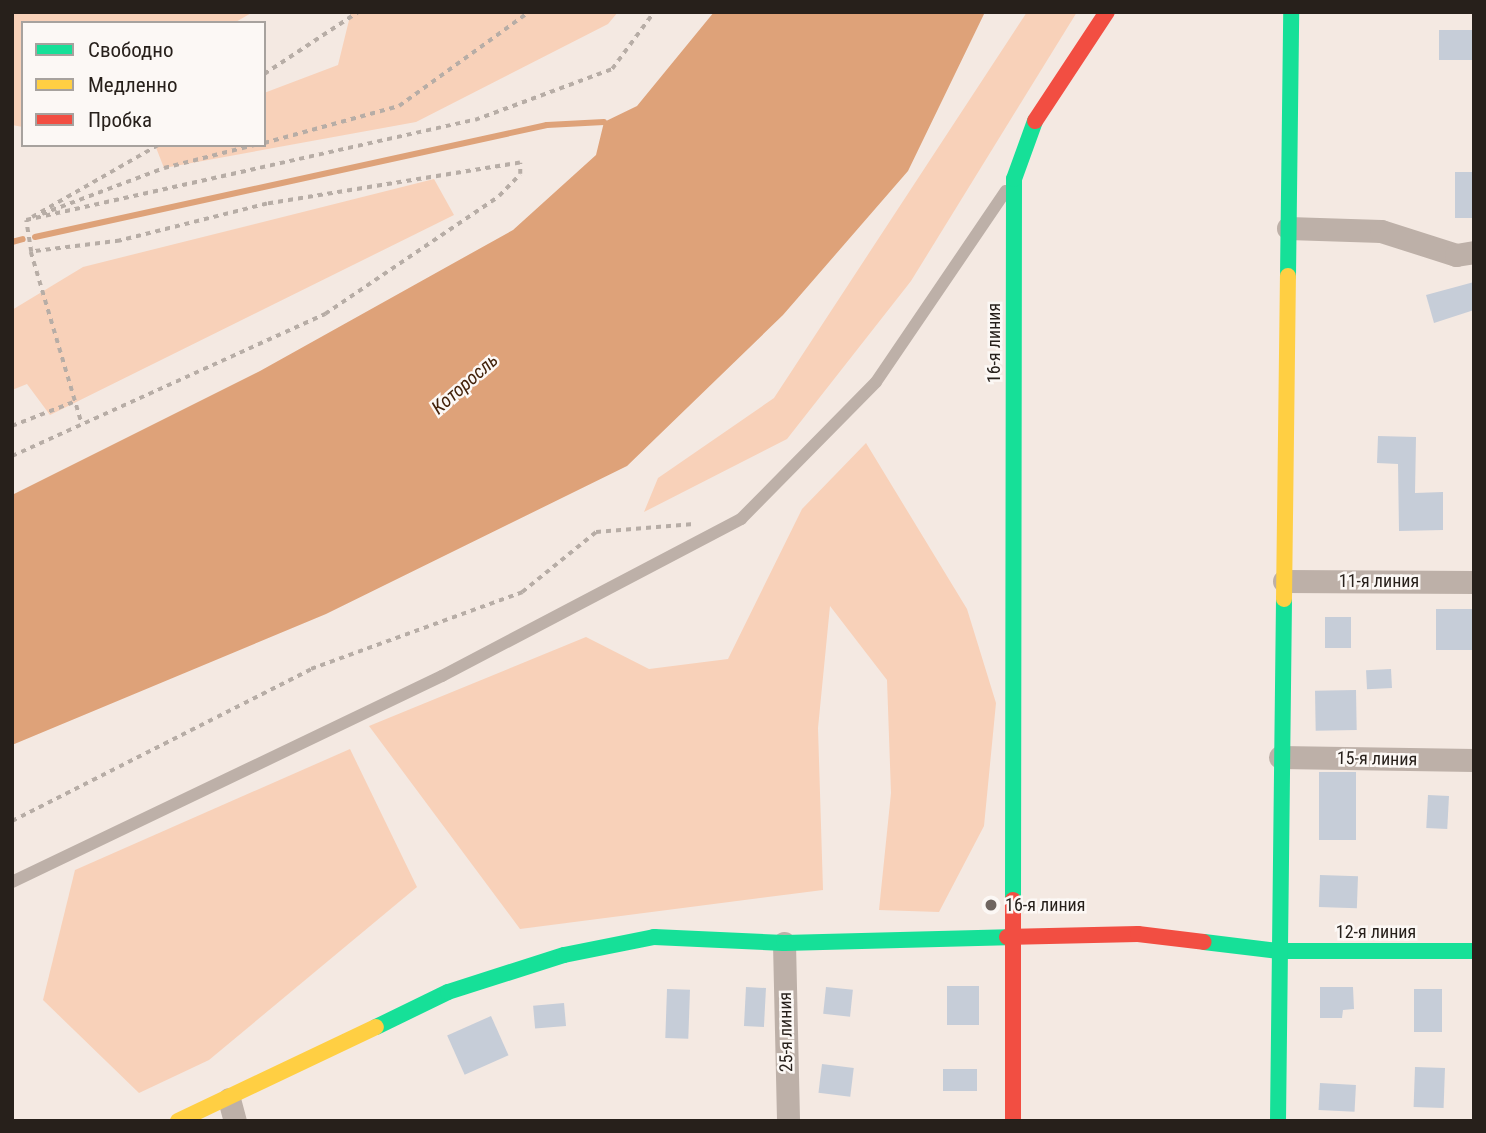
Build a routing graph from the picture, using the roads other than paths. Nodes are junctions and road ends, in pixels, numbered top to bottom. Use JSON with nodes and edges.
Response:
{"nodes":[{"id":1,"x":1107,"y":12,"type":"edge"},
{"id":2,"x":1291,"y":12,"type":"edge"},
{"id":3,"x":1014,"y":179,"type":"junction"},
{"id":4,"x":1288,"y":228,"type":"junction"},
{"id":5,"x":1474,"y":252,"type":"edge"},
{"id":6,"x":1284,"y":580,"type":"junction"},
{"id":7,"x":1474,"y":582,"type":"edge"},
{"id":8,"x":1280,"y":757,"type":"junction"},
{"id":9,"x":1474,"y":760,"type":"edge"},
{"id":10,"x":12,"y":883,"type":"edge"},
{"id":11,"x":1012,"y":935,"type":"junction"},
{"id":12,"x":784,"y":943,"type":"junction"},
{"id":13,"x":1278,"y":951,"type":"junction"},
{"id":14,"x":1474,"y":951,"type":"edge"},
{"id":15,"x":232,"y":1110,"type":"edge"},
{"id":16,"x":178,"y":1121,"type":"edge"},
{"id":17,"x":788,"y":1121,"type":"edge"},
{"id":18,"x":1013,"y":1121,"type":"edge"},
{"id":19,"x":1278,"y":1121,"type":"edge"}],
"edges":[{"from":1,"to":3,"type":"street","name":"16-я линия"},
{"from":2,"to":4,"type":"street"},
{"from":3,"to":10,"type":"lane"},
{"from":3,"to":11,"type":"street","name":"16-я линия"},
{"from":4,"to":5,"type":"street"},
{"from":4,"to":6,"type":"street"},
{"from":6,"to":7,"type":"street","name":"11-я линия"},
{"from":6,"to":8,"type":"street"},
{"from":8,"to":9,"type":"street","name":"15-я линия"},
{"from":8,"to":13,"type":"street"},
{"from":11,"to":12,"type":"street","name":"12-я линия"},
{"from":11,"to":13,"type":"street","name":"12-я линия"},
{"from":11,"to":18,"type":"street","name":"16-я линия"},
{"from":12,"to":15,"type":"street","name":"12-я линия"},
{"from":12,"to":17,"type":"street","name":"25-я линия"},
{"from":13,"to":14,"type":"street","name":"12-я линия"},
{"from":13,"to":19,"type":"street"},
{"from":15,"to":16,"type":"street","name":"12-я линия"}]}
